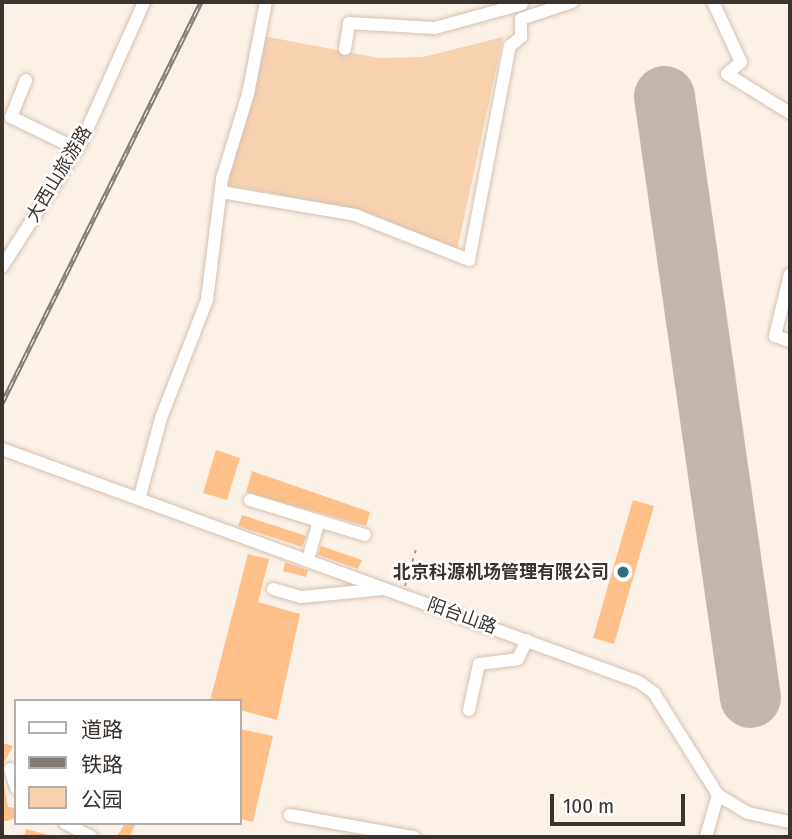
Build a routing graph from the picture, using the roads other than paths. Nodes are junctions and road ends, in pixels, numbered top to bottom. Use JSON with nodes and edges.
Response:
{"nodes":[{"id":1,"x":144,"y":2,"type":"edge"},
{"id":2,"x":265,"y":2,"type":"edge"},
{"id":3,"x":524,"y":2,"type":"edge"},
{"id":4,"x":572,"y":2,"type":"edge"},
{"id":5,"x":713,"y":2,"type":"edge"},
{"id":6,"x":345,"y":49,"type":"dead end"},
{"id":7,"x":26,"y":80,"type":"dead end"},
{"id":8,"x":790,"y":113,"type":"edge"},
{"id":9,"x":77,"y":149,"type":"junction"},
{"id":10,"x":220,"y":192,"type":"junction"},
{"id":11,"x":2,"y":267,"type":"edge"},
{"id":12,"x":790,"y":274,"type":"edge"},
{"id":13,"x":790,"y":341,"type":"edge"},
{"id":14,"x":2,"y":449,"type":"edge"},
{"id":15,"x":140,"y":496,"type":"junction"},
{"id":16,"x":250,"y":500,"type":"dead end"},
{"id":17,"x":319,"y":521,"type":"junction"},
{"id":18,"x":365,"y":535,"type":"dead end"},
{"id":19,"x":308,"y":559,"type":"junction"},
{"id":20,"x":273,"y":589,"type":"dead end"},
{"id":21,"x":387,"y":589,"type":"junction"},
{"id":22,"x":527,"y":640,"type":"junction"},
{"id":23,"x":469,"y":710,"type":"dead end"},
{"id":24,"x":718,"y":795,"type":"junction"},
{"id":25,"x":290,"y":815,"type":"dead end"},
{"id":26,"x":790,"y":822,"type":"edge"},
{"id":27,"x":69,"y":825,"type":"edge"},
{"id":28,"x":91,"y":837,"type":"edge"},
{"id":29,"x":414,"y":837,"type":"edge"},
{"id":30,"x":706,"y":837,"type":"edge"}],
"edges":[{"from":1,"to":9,"type":"street","name":"大西山旅游路"},
{"from":2,"to":10,"type":"street"},
{"from":3,"to":6,"type":"street"},
{"from":4,"to":10,"type":"street"},
{"from":5,"to":8,"type":"street"},
{"from":7,"to":9,"type":"street"},
{"from":9,"to":11,"type":"street","name":"大西山旅游路"},
{"from":10,"to":15,"type":"street"},
{"from":12,"to":13,"type":"street"},
{"from":14,"to":15,"type":"street","name":"阳台山路"},
{"from":15,"to":19,"type":"street","name":"阳台山路"},
{"from":16,"to":17,"type":"street"},
{"from":17,"to":18,"type":"street"},
{"from":17,"to":19,"type":"street"},
{"from":19,"to":21,"type":"street","name":"阳台山路"},
{"from":20,"to":21,"type":"street"},
{"from":21,"to":22,"type":"street","name":"阳台山路"},
{"from":22,"to":23,"type":"street"},
{"from":22,"to":24,"type":"street","name":"阳台山路"},
{"from":24,"to":26,"type":"street","name":"阳台山路"},
{"from":24,"to":30,"type":"street"},
{"from":25,"to":29,"type":"street"},
{"from":27,"to":28,"type":"street"}]}
